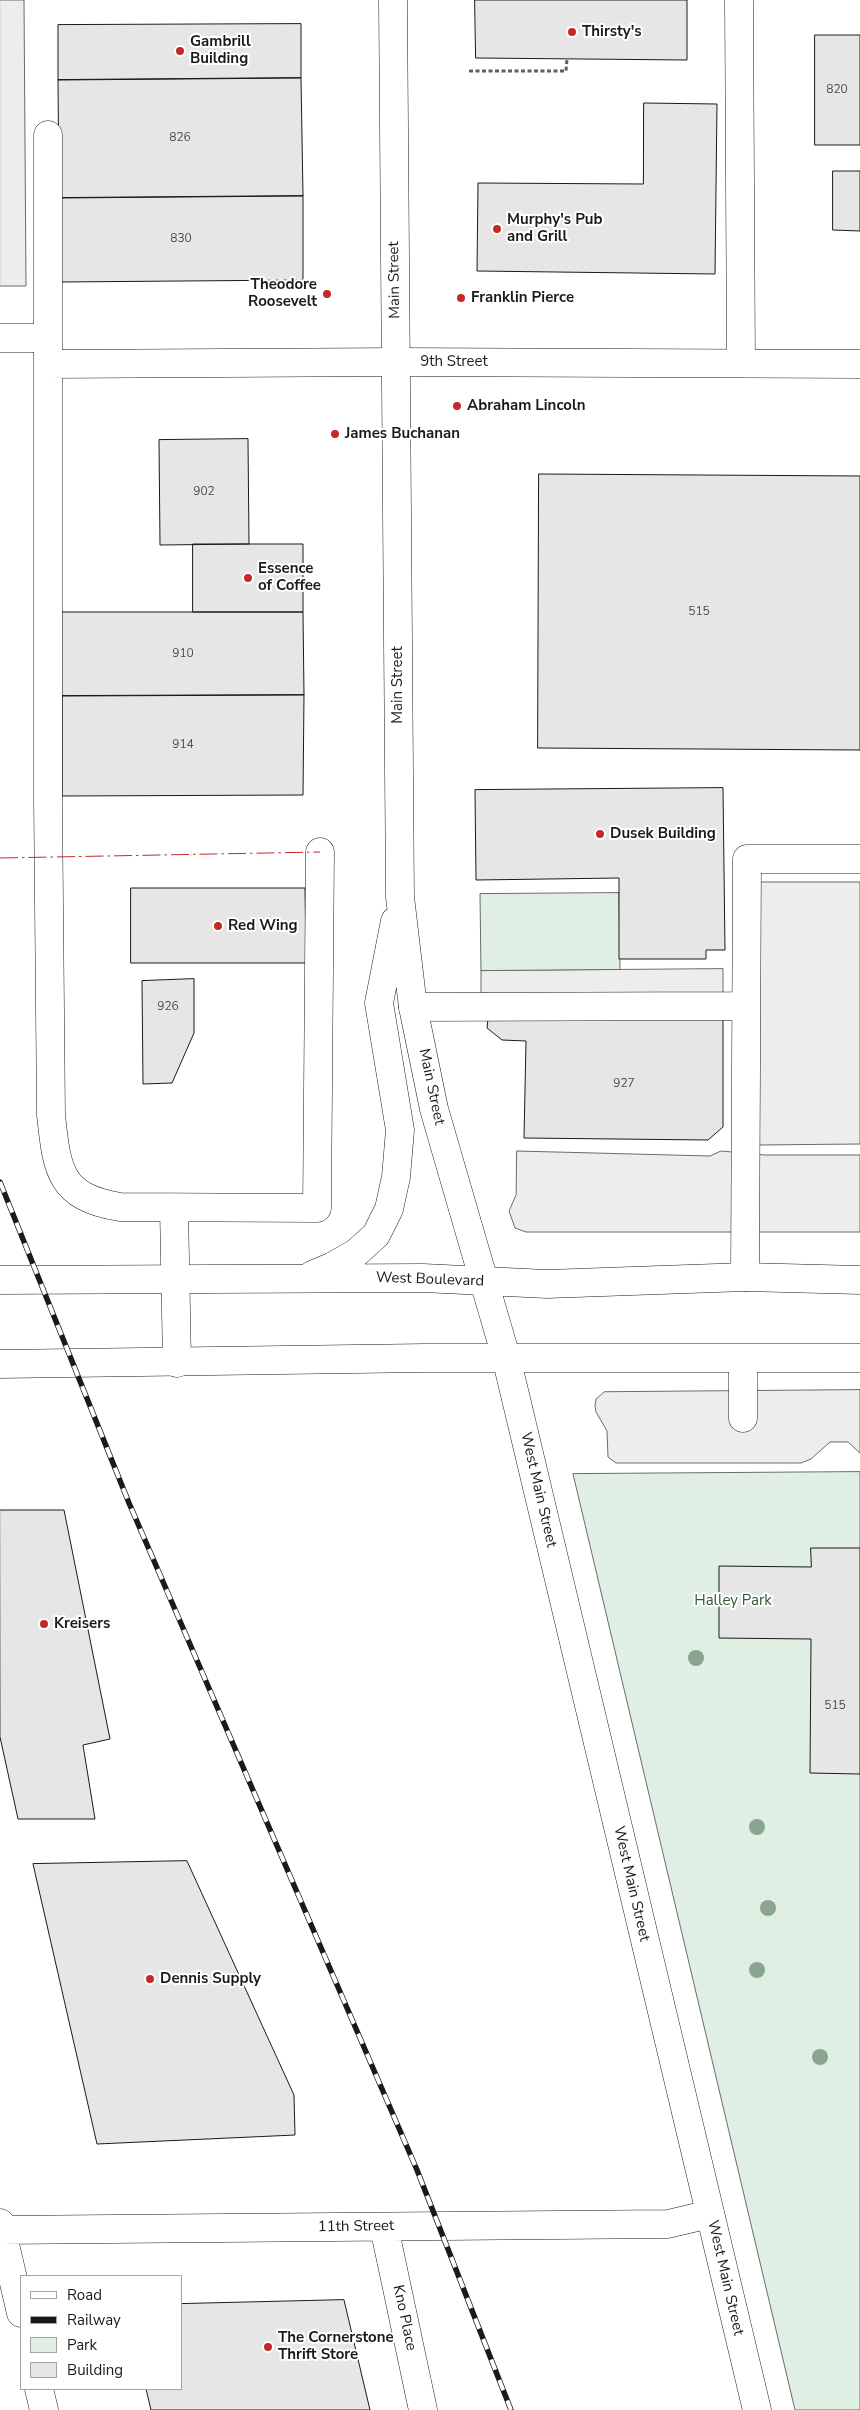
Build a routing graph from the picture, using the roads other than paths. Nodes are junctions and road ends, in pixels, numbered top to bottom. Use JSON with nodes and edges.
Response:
{"nodes":[{"id":1,"x":393,"y":0,"type":"edge"},
{"id":2,"x":739,"y":0,"type":"edge"},
{"id":3,"x":48,"y":135,"type":"dead end"},
{"id":4,"x":0,"y":338,"type":"edge"},
{"id":5,"x":48,"y":351,"type":"junction"},
{"id":6,"x":398,"y":362,"type":"junction"},
{"id":7,"x":741,"y":363,"type":"junction"},
{"id":8,"x":860,"y":364,"type":"edge"},
{"id":9,"x":320,"y":852,"type":"dead end"},
{"id":10,"x":860,"y":859,"type":"edge"},
{"id":11,"x":400,"y":897,"type":"junction"},
{"id":12,"x":745,"y":1006,"type":"junction"},
{"id":13,"x":413,"y":1008,"type":"junction"},
{"id":14,"x":174,"y":1208,"type":"junction"},
{"id":15,"x":745,"y":1277,"type":"junction"},
{"id":16,"x":302,"y":1279,"type":"junction"},
{"id":17,"x":0,"y":1280,"type":"edge"},
{"id":18,"x":175,"y":1280,"type":"junction"},
{"id":19,"x":860,"y":1280,"type":"edge"},
{"id":20,"x":484,"y":1282,"type":"junction"},
{"id":21,"x":506,"y":1357,"type":"junction"},
{"id":22,"x":860,"y":1358,"type":"edge"},
{"id":23,"x":743,"y":1359,"type":"junction"},
{"id":24,"x":177,"y":1363,"type":"junction"},
{"id":25,"x":0,"y":1364,"type":"edge"},
{"id":26,"x":743,"y":1418,"type":"dead end"},
{"id":27,"x":710,"y":2214,"type":"junction"},
{"id":28,"x":384,"y":2227,"type":"junction"},
{"id":29,"x":0,"y":2228,"type":"edge"},
{"id":30,"x":20,"y":2309,"type":"edge"},
{"id":31,"x":39,"y":2390,"type":"edge"},
{"id":32,"x":44,"y":2410,"type":"edge"},
{"id":33,"x":423,"y":2410,"type":"edge"},
{"id":34,"x":757,"y":2410,"type":"edge"}],
"edges":[{"from":1,"to":6,"type":"main road","name":"Main Street"},
{"from":2,"to":7,"type":"main road"},
{"from":3,"to":5,"type":"main road"},
{"from":4,"to":5,"type":"main road","name":"9th Street"},
{"from":5,"to":6,"type":"main road","name":"9th Street"},
{"from":5,"to":14,"type":"main road"},
{"from":6,"to":7,"type":"main road","name":"9th Street"},
{"from":6,"to":11,"type":"main road","name":"Main Street"},
{"from":7,"to":8,"type":"main road","name":"9th Street"},
{"from":9,"to":14,"type":"main road"},
{"from":10,"to":12,"type":"main road"},
{"from":11,"to":13,"type":"main road","name":"Main Street"},
{"from":11,"to":16,"type":"main road"},
{"from":12,"to":13,"type":"main road"},
{"from":12,"to":15,"type":"main road"},
{"from":13,"to":20,"type":"main road","name":"Main Street"},
{"from":14,"to":18,"type":"main road"},
{"from":15,"to":19,"type":"main road","name":"West Boulevard"},
{"from":15,"to":20,"type":"main road","name":"West Boulevard"},
{"from":16,"to":18,"type":"main road","name":"West Boulevard"},
{"from":16,"to":20,"type":"main road","name":"West Boulevard"},
{"from":17,"to":18,"type":"main road","name":"West Boulevard"},
{"from":18,"to":24,"type":"main road"},
{"from":20,"to":21,"type":"main road","name":"Main Street"},
{"from":21,"to":23,"type":"main road"},
{"from":21,"to":24,"type":"main road"},
{"from":21,"to":27,"type":"main road","name":"West Main Street"},
{"from":22,"to":23,"type":"main road"},
{"from":23,"to":26,"type":"main road"},
{"from":24,"to":25,"type":"main road"},
{"from":27,"to":28,"type":"main road","name":"11th Street"},
{"from":27,"to":34,"type":"main road","name":"West Main Street"},
{"from":28,"to":29,"type":"main road","name":"11th Street"},
{"from":28,"to":33,"type":"main road","name":"Kno Place"},
{"from":29,"to":30,"type":"main road"},
{"from":31,"to":32,"type":"main road"}]}
